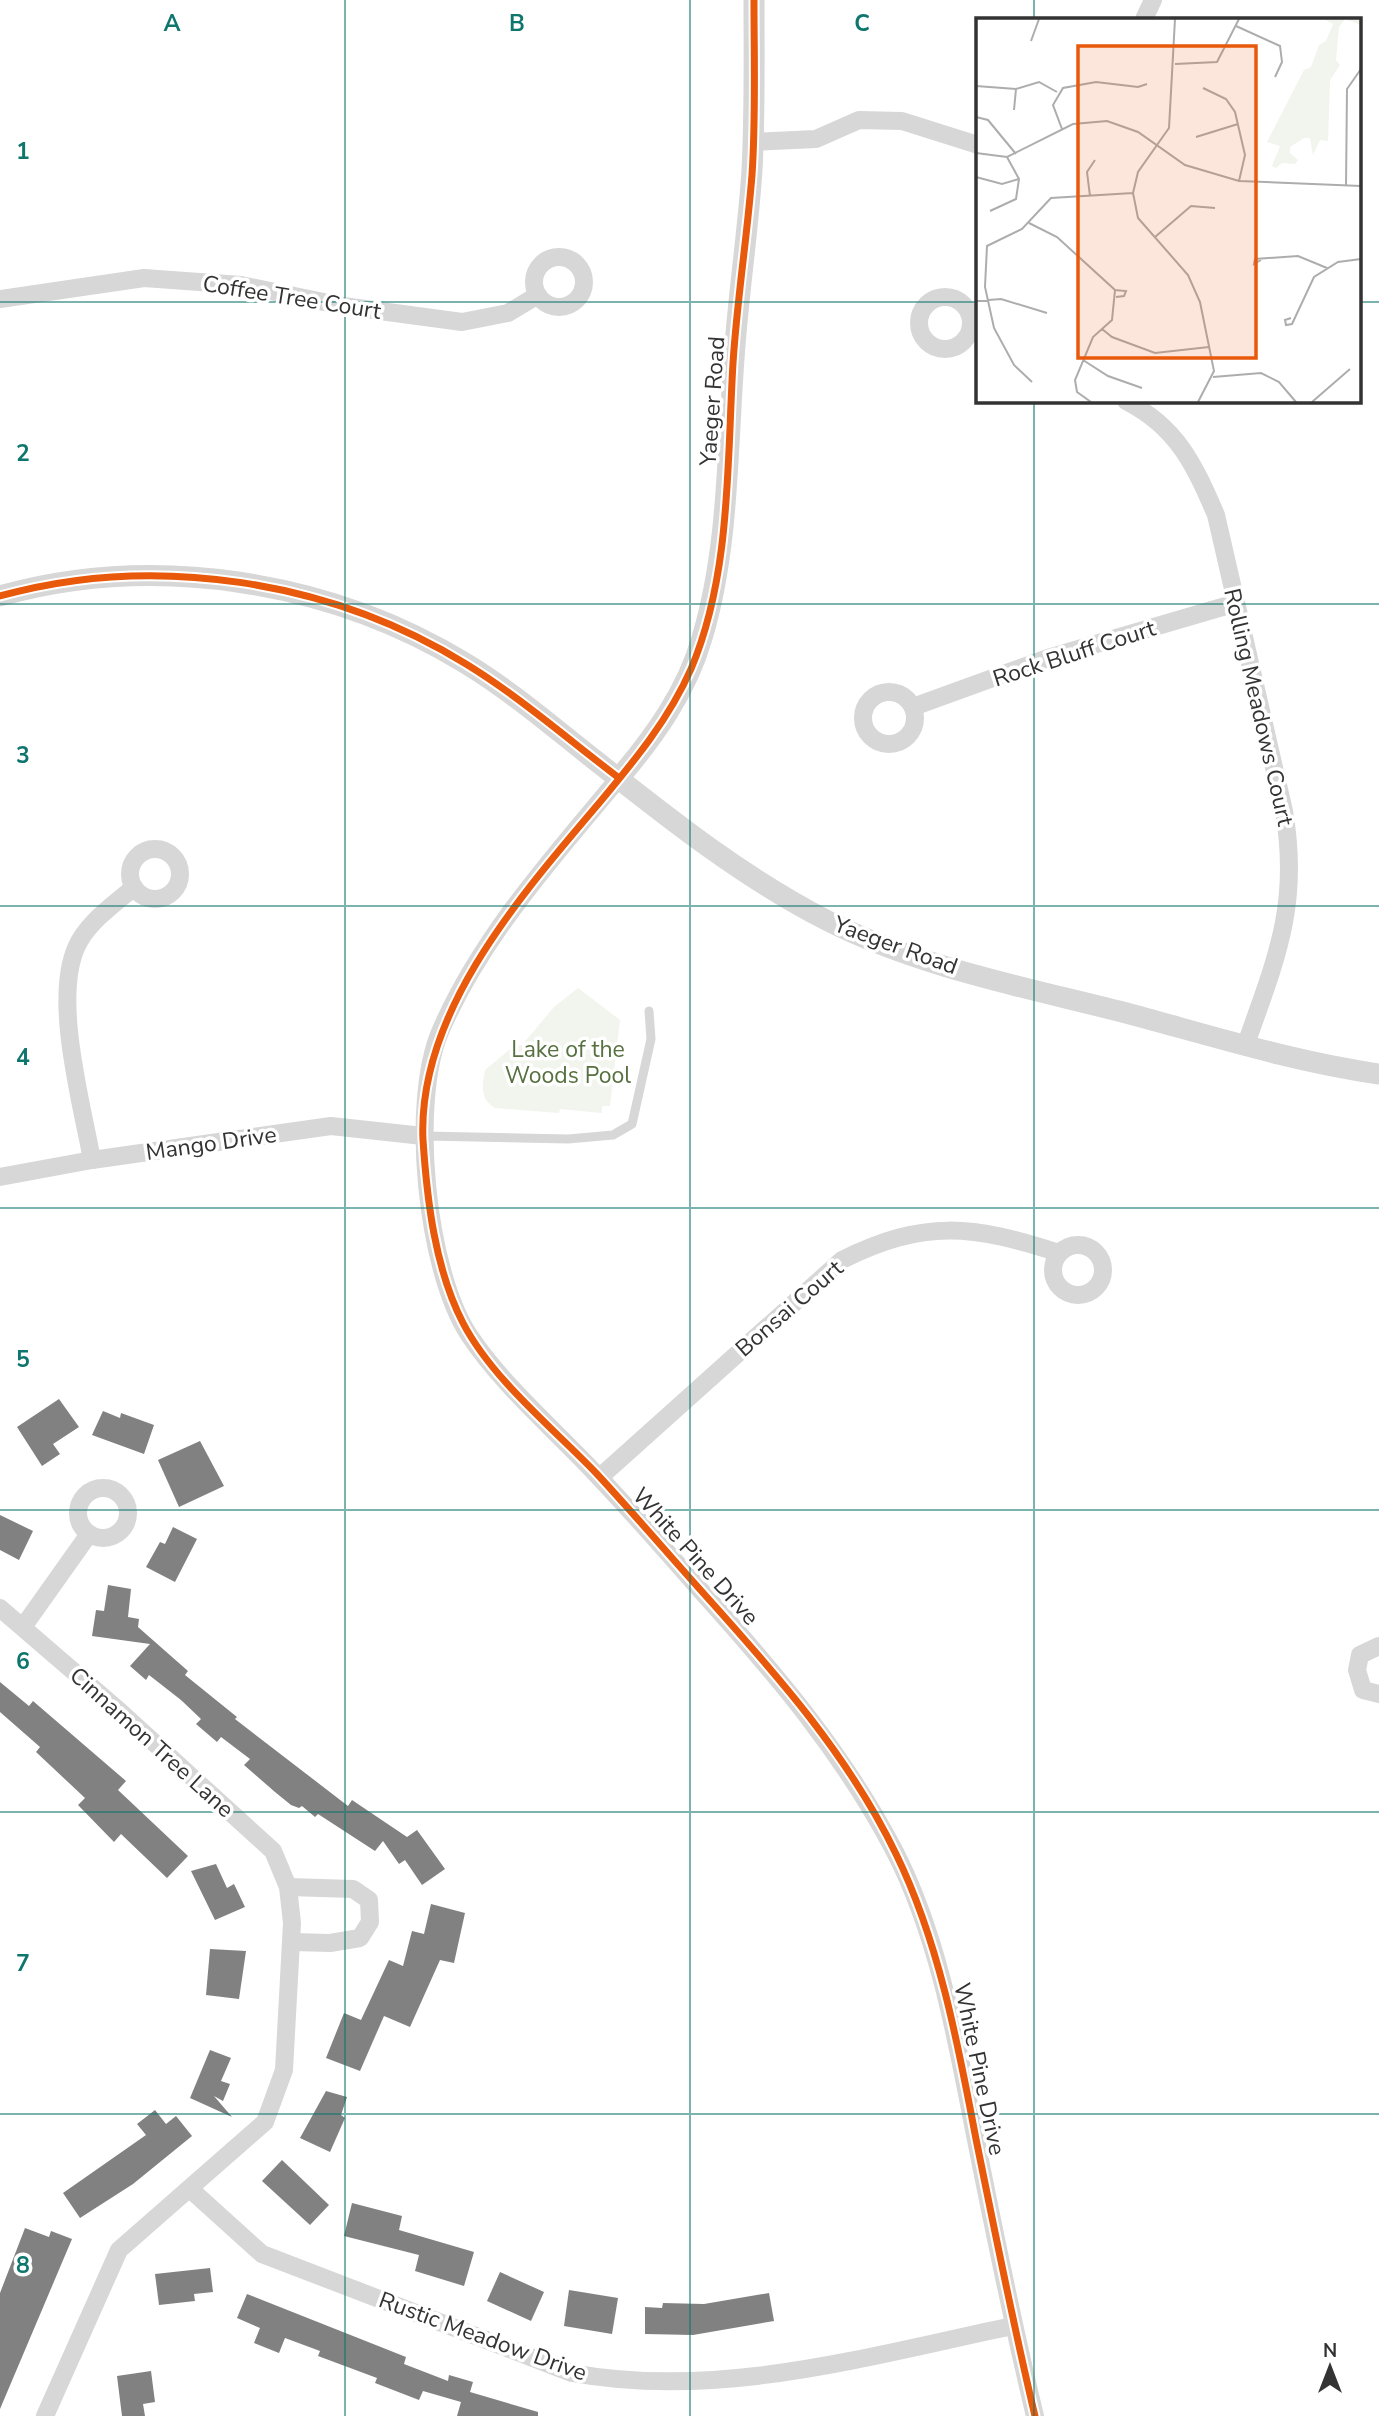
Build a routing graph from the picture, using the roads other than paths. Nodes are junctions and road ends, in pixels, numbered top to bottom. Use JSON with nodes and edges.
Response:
{"nodes":[{"id":1,"x":754,"y":0,"type":"edge"},
{"id":2,"x":1153,"y":0,"type":"edge"},
{"id":3,"x":1144,"y":18,"type":"edge"},
{"id":4,"x":753,"y":142,"type":"junction"},
{"id":5,"x":976,"y":144,"type":"edge"},
{"id":6,"x":538,"y":295,"type":"dead end"},
{"id":7,"x":0,"y":299,"type":"edge"},
{"id":8,"x":1128,"y":402,"type":"edge"},
{"id":9,"x":0,"y":596,"type":"edge"},
{"id":10,"x":1236,"y":603,"type":"junction"},
{"id":11,"x":913,"y":707,"type":"dead end"},
{"id":12,"x":619,"y":778,"type":"junction"},
{"id":13,"x":134,"y":887,"type":"dead end"},
{"id":14,"x":649,"y":1011,"type":"dead end"},
{"id":15,"x":1246,"y":1044,"type":"junction"},
{"id":16,"x":1379,"y":1074,"type":"edge"},
{"id":17,"x":423,"y":1136,"type":"junction"},
{"id":18,"x":92,"y":1160,"type":"junction"},
{"id":19,"x":0,"y":1177,"type":"edge"},
{"id":20,"x":1059,"y":1253,"type":"dead end"},
{"id":21,"x":600,"y":1478,"type":"junction"},
{"id":22,"x":89,"y":1534,"type":"dead end"},
{"id":23,"x":0,"y":1608,"type":"edge"},
{"id":24,"x":23,"y":1627,"type":"junction"},
{"id":25,"x":1379,"y":1646,"type":"edge"},
{"id":26,"x":1379,"y":1694,"type":"edge"},
{"id":27,"x":288,"y":1887,"type":"junction"},
{"id":28,"x":292,"y":1942,"type":"junction"},
{"id":29,"x":190,"y":2189,"type":"junction"},
{"id":30,"x":1013,"y":2326,"type":"junction"},
{"id":31,"x":45,"y":2416,"type":"edge"},
{"id":32,"x":1035,"y":2416,"type":"edge"}],
"edges":[{"from":1,"to":4,"type":"street","name":"Yaeger Road"},
{"from":2,"to":3,"type":"street"},
{"from":4,"to":5,"type":"street"},
{"from":4,"to":12,"type":"street","name":"Yaeger Road"},
{"from":6,"to":7,"type":"street","name":"Coffee Tree Court"},
{"from":8,"to":10,"type":"street","name":"Rolling Meadows Court"},
{"from":9,"to":12,"type":"street"},
{"from":10,"to":11,"type":"street","name":"Rock Bluff Court"},
{"from":10,"to":15,"type":"street","name":"Rolling Meadows Court"},
{"from":12,"to":15,"type":"street","name":"Yaeger Road"},
{"from":12,"to":17,"type":"street","name":"White Pine Drive"},
{"from":13,"to":18,"type":"street"},
{"from":14,"to":17,"type":"lane"},
{"from":15,"to":16,"type":"street","name":"Yaeger Road"},
{"from":17,"to":18,"type":"street","name":"Mango Drive"},
{"from":17,"to":21,"type":"street","name":"White Pine Drive"},
{"from":18,"to":19,"type":"street","name":"Mango Drive"},
{"from":20,"to":21,"type":"street","name":"Bonsai Court"},
{"from":21,"to":30,"type":"street","name":"White Pine Drive"},
{"from":22,"to":24,"type":"street"},
{"from":23,"to":24,"type":"street","name":"Cinnamon Tree Lane"},
{"from":24,"to":27,"type":"street","name":"Cinnamon Tree Lane"},
{"from":25,"to":26,"type":"street"},
{"from":27,"to":28,"type":"street","name":"Cinnamon Tree Lane"},
{"from":27,"to":28,"type":"street"},
{"from":28,"to":29,"type":"street","name":"Cinnamon Tree Lane"},
{"from":29,"to":30,"type":"street","name":"Rustic Meadow Drive"},
{"from":29,"to":31,"type":"street","name":"Cinnamon Tree Lane"},
{"from":30,"to":32,"type":"street","name":"White Pine Drive"}]}
